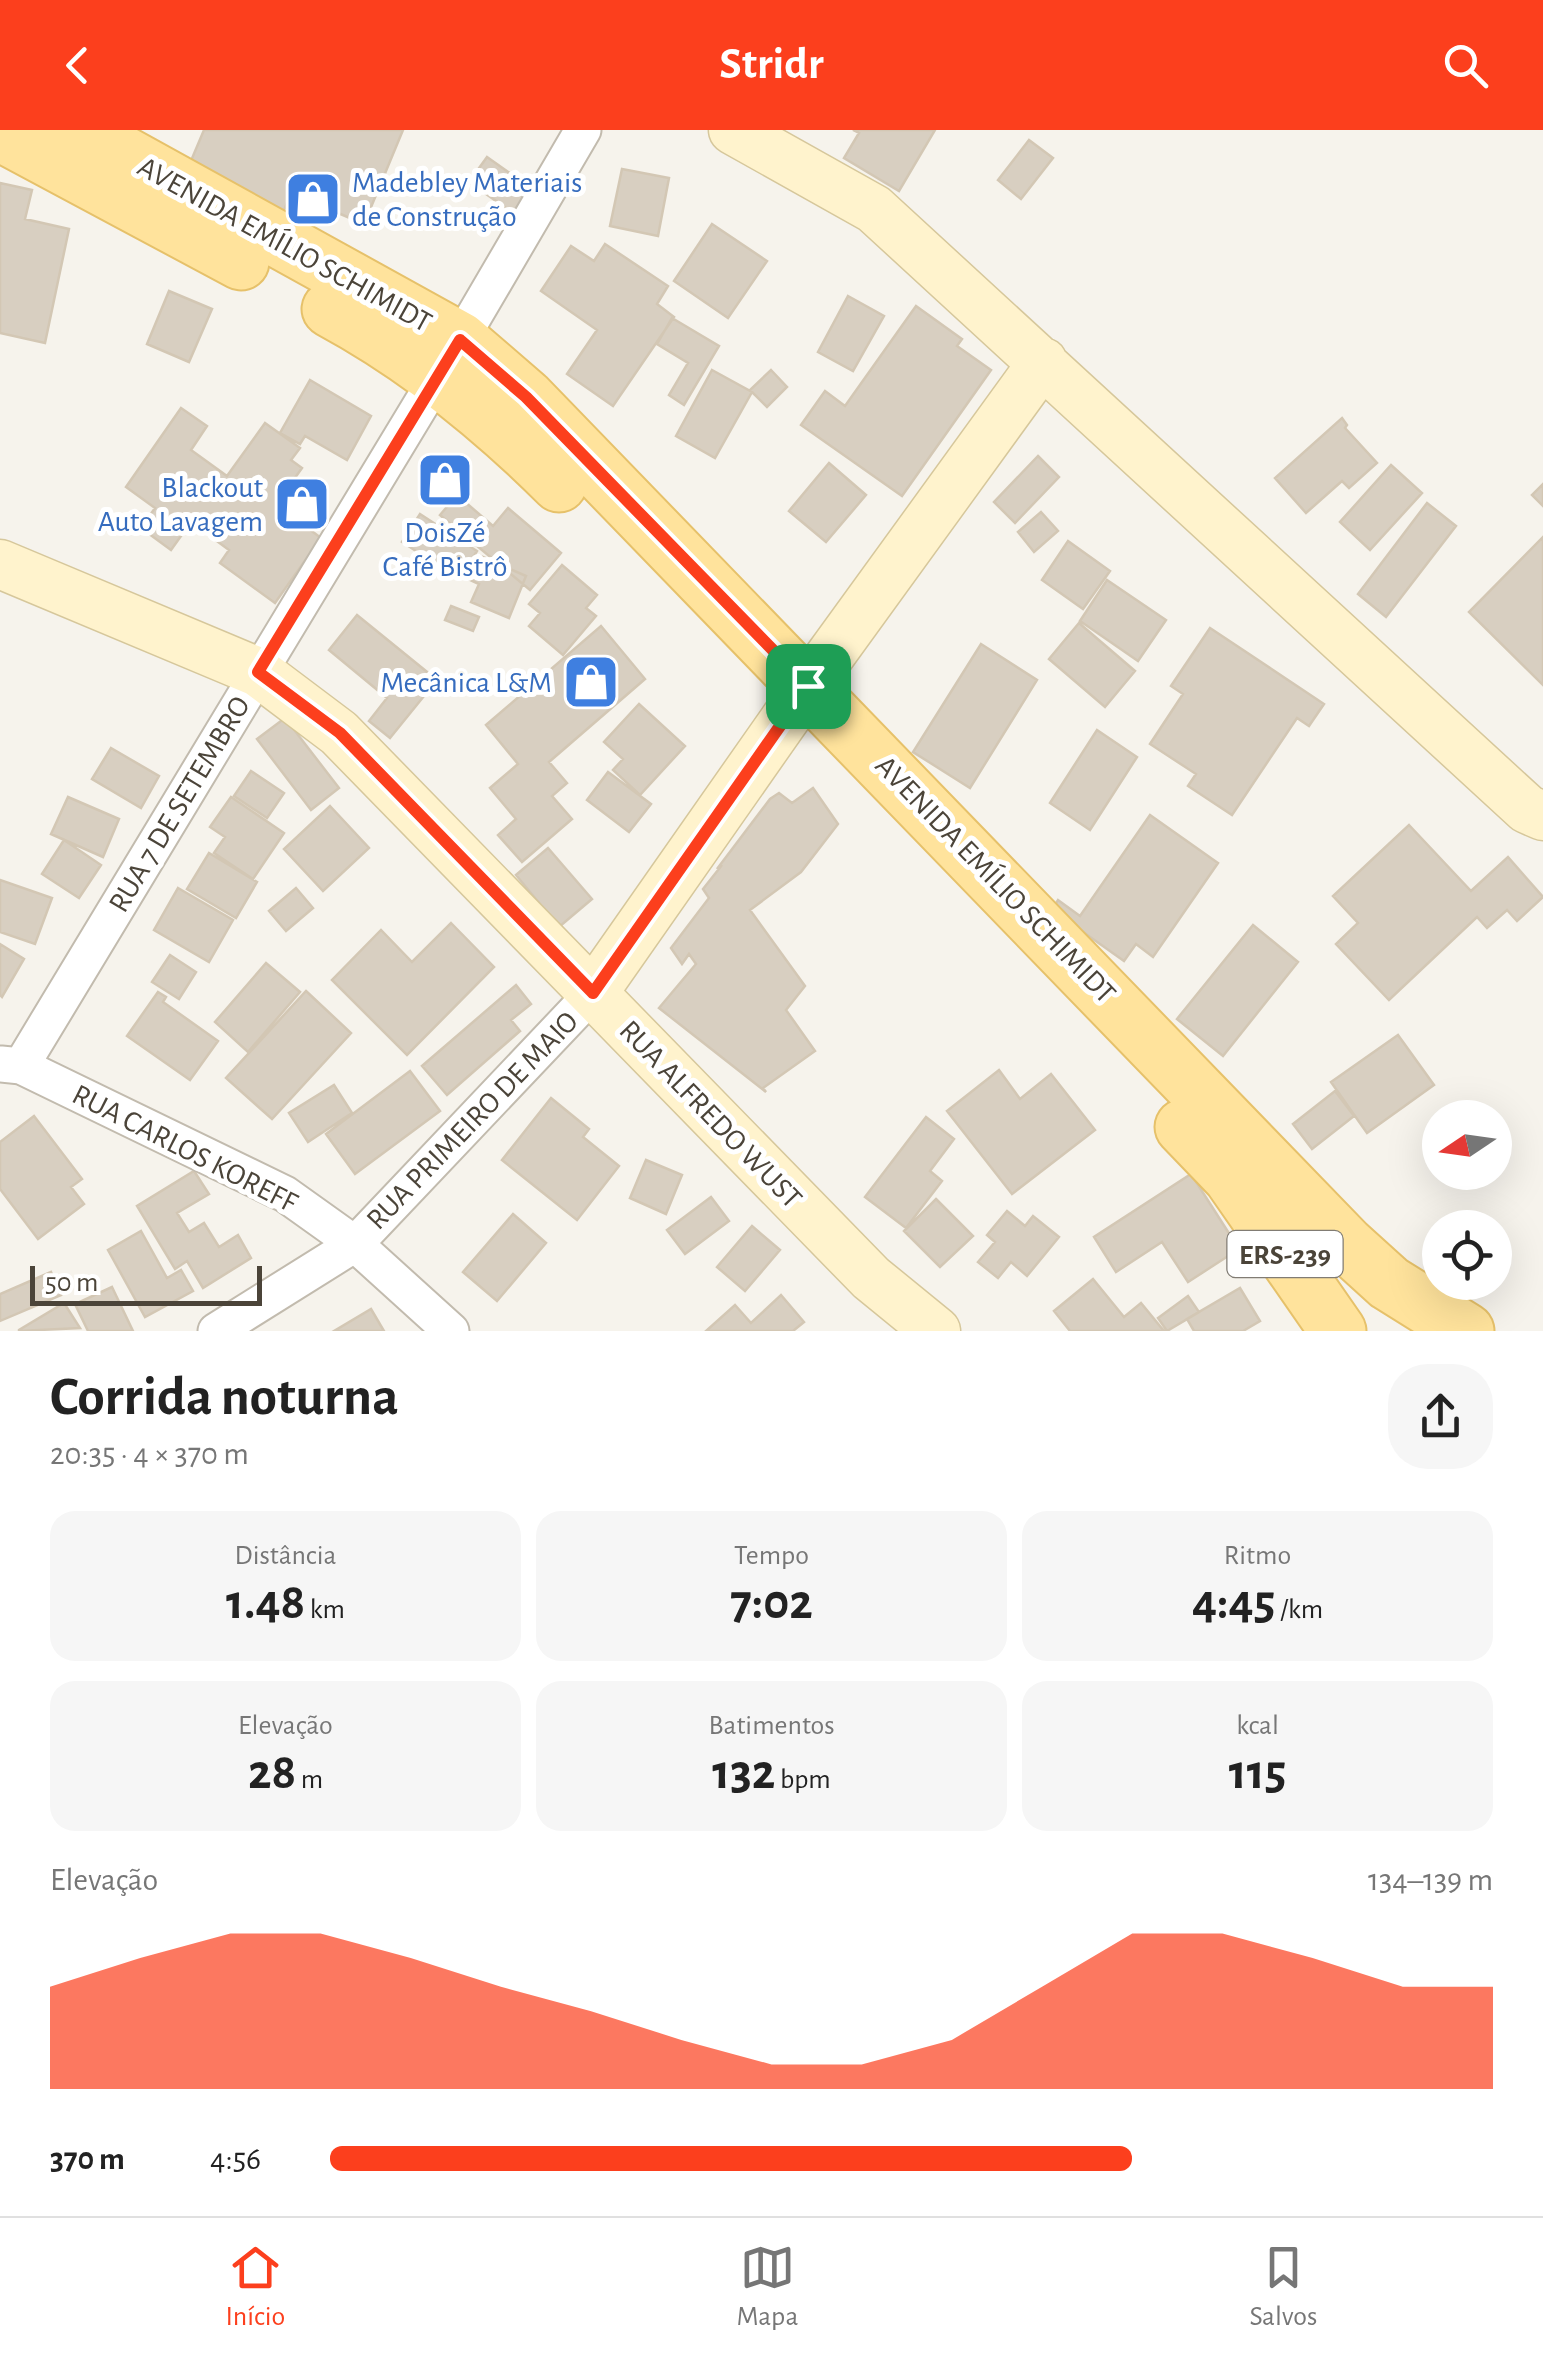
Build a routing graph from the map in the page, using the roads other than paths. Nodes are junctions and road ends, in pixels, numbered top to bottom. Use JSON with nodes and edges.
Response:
{"nodes":[{"id":1,"x":80,"y":130,"type":"edge"},
{"id":2,"x":583,"y":130,"type":"edge"},
{"id":3,"x":733,"y":130,"type":"edge"},
{"id":4,"x":0,"y":133,"type":"edge"},
{"id":5,"x":448,"y":357,"type":"junction"},
{"id":6,"x":1042,"y":362,"type":"junction"},
{"id":7,"x":0,"y":564,"type":"edge"},
{"id":8,"x":258,"y":672,"type":"junction"},
{"id":9,"x":798,"y":701,"type":"junction"},
{"id":10,"x":1543,"y":816,"type":"edge"},
{"id":11,"x":593,"y":993,"type":"junction"},
{"id":12,"x":10,"y":1065,"type":"edge"},
{"id":13,"x":1231,"y":1177,"type":"junction"},
{"id":14,"x":355,"y":1244,"type":"junction"},
{"id":15,"x":216,"y":1331,"type":"edge"},
{"id":16,"x":450,"y":1331,"type":"edge"},
{"id":17,"x":936,"y":1331,"type":"edge"},
{"id":18,"x":1338,"y":1331,"type":"edge"},
{"id":19,"x":1368,"y":1331,"type":"edge"},
{"id":20,"x":1466,"y":1331,"type":"edge"}],
"edges":[{"from":1,"to":5,"type":"main road","name":"AVENIDA EMÍLIO SCHIMIDT","number":"ERS-239"},
{"from":2,"to":5,"type":"street","name":"RUA 7 DE SETEMBRO"},
{"from":3,"to":6,"type":"street"},
{"from":4,"to":5,"type":"main road","name":"AVENIDA EMÍLIO SCHIMIDT","number":"ERS-239"},
{"from":5,"to":8,"type":"street","name":"RUA 7 DE SETEMBRO"},
{"from":5,"to":9,"type":"main road","name":"AVENIDA EMÍLIO SCHIMIDT","number":"ERS-239"},
{"from":6,"to":9,"type":"street","name":"RUA PRIMEIRO DE MAIO"},
{"from":6,"to":10,"type":"street"},
{"from":7,"to":8,"type":"street","name":"RUA ALFREDO WUST"},
{"from":8,"to":11,"type":"street","name":"RUA ALFREDO WUST"},
{"from":8,"to":12,"type":"street","name":"RUA 7 DE SETEMBRO"},
{"from":9,"to":11,"type":"street","name":"RUA PRIMEIRO DE MAIO"},
{"from":9,"to":13,"type":"main road","name":"AVENIDA EMÍLIO SCHIMIDT","number":"ERS-239"},
{"from":9,"to":20,"type":"main road","name":"AVENIDA EMÍLIO SCHIMIDT","number":"ERS-239"},
{"from":11,"to":14,"type":"street","name":"RUA PRIMEIRO DE MAIO"},
{"from":11,"to":17,"type":"street","name":"RUA ALFREDO WUST"},
{"from":12,"to":14,"type":"street","name":"RUA CARLOS KOREFF"},
{"from":13,"to":18,"type":"main road","name":"AVENIDA EMÍLIO SCHIMIDT","number":"ERS-239"},
{"from":13,"to":19,"type":"main road"},
{"from":14,"to":15,"type":"street","name":"RUA PRIMEIRO DE MAIO"},
{"from":14,"to":16,"type":"street","name":"RUA CARLOS KOREFF"}]}
